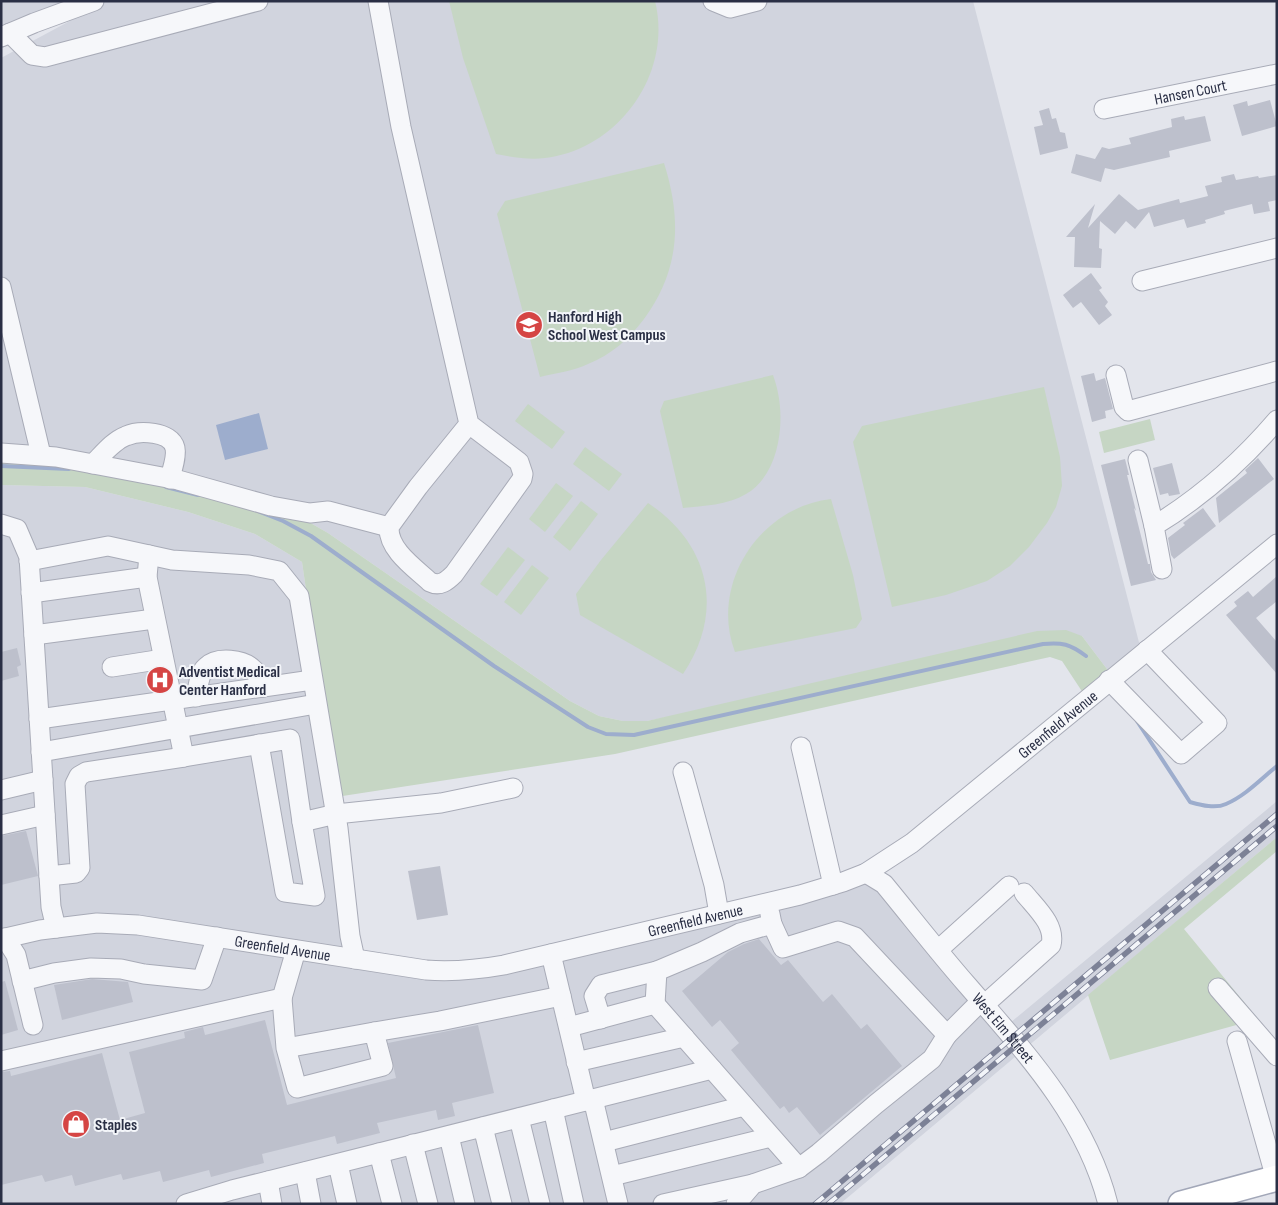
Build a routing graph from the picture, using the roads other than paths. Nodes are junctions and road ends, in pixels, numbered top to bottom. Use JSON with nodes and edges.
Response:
{"nodes":[{"id":1,"x":94,"y":1,"type":"edge"},
{"id":2,"x":258,"y":1,"type":"edge"},
{"id":3,"x":378,"y":1,"type":"edge"},
{"id":4,"x":713,"y":1,"type":"edge"},
{"id":5,"x":757,"y":1,"type":"edge"},
{"id":6,"x":6,"y":35,"type":"edge"},
{"id":7,"x":1277,"y":74,"type":"edge"},
{"id":8,"x":1104,"y":110,"type":"dead end"},
{"id":9,"x":1277,"y":248,"type":"edge"},
{"id":10,"x":1142,"y":281,"type":"dead end"},
{"id":11,"x":3,"y":295,"type":"edge"},
{"id":12,"x":1277,"y":371,"type":"edge"},
{"id":13,"x":1116,"y":375,"type":"dead end"},
{"id":14,"x":1277,"y":420,"type":"edge"},
{"id":15,"x":469,"y":424,"type":"junction"},
{"id":16,"x":1,"y":453,"type":"edge"},
{"id":17,"x":41,"y":454,"type":"junction"},
{"id":18,"x":1138,"y":460,"type":"dead end"},
{"id":19,"x":93,"y":464,"type":"junction"},
{"id":20,"x":170,"y":479,"type":"junction"},
{"id":21,"x":1,"y":524,"type":"edge"},
{"id":22,"x":1154,"y":526,"type":"junction"},
{"id":23,"x":389,"y":527,"type":"junction"},
{"id":24,"x":1277,"y":544,"type":"edge"},
{"id":25,"x":149,"y":555,"type":"junction"},
{"id":26,"x":29,"y":561,"type":"junction"},
{"id":27,"x":1162,"y":569,"type":"dead end"},
{"id":28,"x":147,"y":577,"type":"junction"},
{"id":29,"x":31,"y":593,"type":"junction"},
{"id":30,"x":154,"y":619,"type":"junction"},
{"id":31,"x":34,"y":635,"type":"junction"},
{"id":32,"x":1146,"y":650,"type":"junction"},
{"id":33,"x":163,"y":659,"type":"junction"},
{"id":34,"x":112,"y":667,"type":"dead end"},
{"id":35,"x":312,"y":680,"type":"junction"},
{"id":36,"x":1109,"y":680,"type":"junction"},
{"id":37,"x":263,"y":687,"type":"junction"},
{"id":38,"x":196,"y":696,"type":"junction"},
{"id":39,"x":173,"y":700,"type":"junction"},
{"id":40,"x":316,"y":704,"type":"junction"},
{"id":41,"x":39,"y":719,"type":"junction"},
{"id":42,"x":178,"y":729,"type":"junction"},
{"id":43,"x":259,"y":744,"type":"junction"},
{"id":44,"x":801,"y":747,"type":"dead end"},
{"id":45,"x":41,"y":752,"type":"junction"},
{"id":46,"x":184,"y":756,"type":"junction"},
{"id":47,"x":684,"y":772,"type":"dead end"},
{"id":48,"x":43,"y":780,"type":"junction"},
{"id":49,"x":513,"y":788,"type":"dead end"},
{"id":50,"x":1,"y":790,"type":"edge"},
{"id":51,"x":336,"y":814,"type":"junction"},
{"id":52,"x":45,"y":815,"type":"junction"},
{"id":53,"x":302,"y":822,"type":"junction"},
{"id":54,"x":1,"y":825,"type":"edge"},
{"id":55,"x":866,"y":873,"type":"junction"},
{"id":56,"x":49,"y":876,"type":"junction"},
{"id":57,"x":833,"y":885,"type":"junction"},
{"id":58,"x":767,"y":903,"type":"junction"},
{"id":59,"x":719,"y":914,"type":"junction"},
{"id":60,"x":772,"y":924,"type":"junction"},
{"id":61,"x":56,"y":928,"type":"junction"},
{"id":62,"x":3,"y":938,"type":"edge"},
{"id":63,"x":217,"y":938,"type":"junction"},
{"id":64,"x":296,"y":950,"type":"junction"},
{"id":65,"x":938,"y":950,"type":"junction"},
{"id":66,"x":551,"y":954,"type":"junction"},
{"id":67,"x":355,"y":959,"type":"junction"},
{"id":68,"x":657,"y":971,"type":"junction"},
{"id":69,"x":22,"y":981,"type":"junction"},
{"id":70,"x":1218,"y":988,"type":"dead end"},
{"id":71,"x":561,"y":996,"type":"junction"},
{"id":72,"x":282,"y":998,"type":"junction"},
{"id":73,"x":982,"y":1003,"type":"junction"},
{"id":74,"x":655,"y":1004,"type":"junction"},
{"id":75,"x":601,"y":1019,"type":"junction"},
{"id":76,"x":33,"y":1025,"type":"dead end"},
{"id":77,"x":569,"y":1027,"type":"junction"},
{"id":78,"x":374,"y":1032,"type":"junction"},
{"id":79,"x":946,"y":1035,"type":"junction"},
{"id":80,"x":684,"y":1037,"type":"junction"},
{"id":81,"x":1237,"y":1041,"type":"dead end"},
{"id":82,"x":286,"y":1048,"type":"junction"},
{"id":83,"x":1277,"y":1056,"type":"edge"},
{"id":84,"x":1,"y":1061,"type":"edge"},
{"id":85,"x":576,"y":1062,"type":"junction"},
{"id":86,"x":712,"y":1069,"type":"junction"},
{"id":87,"x":590,"y":1100,"type":"junction"},
{"id":88,"x":744,"y":1106,"type":"junction"},
{"id":89,"x":553,"y":1109,"type":"junction"},
{"id":90,"x":519,"y":1118,"type":"junction"},
{"id":91,"x":483,"y":1127,"type":"junction"},
{"id":92,"x":449,"y":1136,"type":"junction"},
{"id":93,"x":771,"y":1137,"type":"junction"},
{"id":94,"x":604,"y":1142,"type":"junction"},
{"id":95,"x":414,"y":1144,"type":"junction"},
{"id":96,"x":379,"y":1153,"type":"junction"},
{"id":97,"x":338,"y":1164,"type":"junction"},
{"id":98,"x":799,"y":1168,"type":"junction"},
{"id":99,"x":305,"y":1172,"type":"junction"},
{"id":100,"x":612,"y":1176,"type":"junction"},
{"id":101,"x":1276,"y":1178,"type":"edge"},
{"id":102,"x":268,"y":1181,"type":"junction"},
{"id":103,"x":753,"y":1184,"type":"junction"},
{"id":104,"x":234,"y":1197,"type":"edge"},
{"id":105,"x":186,"y":1204,"type":"edge"},
{"id":106,"x":272,"y":1204,"type":"edge"},
{"id":107,"x":311,"y":1204,"type":"edge"},
{"id":108,"x":348,"y":1204,"type":"edge"},
{"id":109,"x":392,"y":1204,"type":"edge"},
{"id":110,"x":428,"y":1204,"type":"edge"},
{"id":111,"x":465,"y":1204,"type":"edge"},
{"id":112,"x":502,"y":1204,"type":"edge"},
{"id":113,"x":540,"y":1204,"type":"edge"},
{"id":114,"x":574,"y":1204,"type":"edge"},
{"id":115,"x":618,"y":1204,"type":"edge"},
{"id":116,"x":663,"y":1204,"type":"edge"},
{"id":117,"x":736,"y":1204,"type":"edge"},
{"id":118,"x":1108,"y":1204,"type":"edge"},
{"id":119,"x":1181,"y":1204,"type":"edge"}],
"edges":[{"from":1,"to":6,"type":"street"},
{"from":2,"to":6,"type":"street"},
{"from":3,"to":15,"type":"street"},
{"from":4,"to":5,"type":"street"},
{"from":7,"to":8,"type":"street","name":"Hansen Court"},
{"from":9,"to":10,"type":"street"},
{"from":11,"to":17,"type":"street"},
{"from":12,"to":13,"type":"street"},
{"from":14,"to":22,"type":"street"},
{"from":15,"to":23,"type":"street"},
{"from":15,"to":23,"type":"street"},
{"from":16,"to":17,"type":"street"},
{"from":17,"to":19,"type":"street"},
{"from":18,"to":22,"type":"street"},
{"from":19,"to":20,"type":"street"},
{"from":19,"to":20,"type":"street"},
{"from":20,"to":23,"type":"street"},
{"from":21,"to":26,"type":"street"},
{"from":22,"to":27,"type":"street"},
{"from":24,"to":32,"type":"street","name":"Greenfield Avenue"},
{"from":25,"to":26,"type":"street"},
{"from":25,"to":28,"type":"street"},
{"from":25,"to":35,"type":"street"},
{"from":26,"to":29,"type":"street"},
{"from":28,"to":29,"type":"street"},
{"from":28,"to":30,"type":"street"},
{"from":29,"to":31,"type":"street"},
{"from":30,"to":31,"type":"street"},
{"from":30,"to":33,"type":"street"},
{"from":31,"to":41,"type":"street"},
{"from":32,"to":36,"type":"street","name":"Greenfield Avenue"},
{"from":32,"to":36,"type":"street"},
{"from":33,"to":34,"type":"street"},
{"from":33,"to":39,"type":"street"},
{"from":35,"to":37,"type":"street"},
{"from":35,"to":40,"type":"street"},
{"from":36,"to":55,"type":"street","name":"Greenfield Avenue"},
{"from":37,"to":38,"type":"street"},
{"from":37,"to":38,"type":"street"},
{"from":38,"to":39,"type":"street"},
{"from":39,"to":41,"type":"street"},
{"from":39,"to":42,"type":"street"},
{"from":40,"to":42,"type":"street"},
{"from":40,"to":51,"type":"street"},
{"from":41,"to":45,"type":"street"},
{"from":42,"to":45,"type":"street"},
{"from":42,"to":46,"type":"street"},
{"from":43,"to":46,"type":"street"},
{"from":43,"to":53,"type":"street"},
{"from":43,"to":53,"type":"street"},
{"from":44,"to":57,"type":"street"},
{"from":45,"to":48,"type":"street"},
{"from":46,"to":56,"type":"street"},
{"from":47,"to":59,"type":"street"},
{"from":48,"to":50,"type":"street"},
{"from":48,"to":52,"type":"street"},
{"from":49,"to":51,"type":"street"},
{"from":51,"to":53,"type":"street"},
{"from":51,"to":67,"type":"street"},
{"from":52,"to":54,"type":"street"},
{"from":52,"to":56,"type":"street"},
{"from":55,"to":57,"type":"street","name":"Greenfield Avenue"},
{"from":55,"to":65,"type":"street","name":"West Elm Street"},
{"from":56,"to":61,"type":"street"},
{"from":57,"to":58,"type":"street","name":"Greenfield Avenue"},
{"from":58,"to":59,"type":"street","name":"Greenfield Avenue"},
{"from":58,"to":60,"type":"street"},
{"from":59,"to":66,"type":"street","name":"Greenfield Avenue"},
{"from":60,"to":68,"type":"street"},
{"from":60,"to":79,"type":"street"},
{"from":61,"to":62,"type":"street","name":"Greenfield Avenue"},
{"from":61,"to":63,"type":"street","name":"Greenfield Avenue"},
{"from":62,"to":69,"type":"street"},
{"from":63,"to":64,"type":"street","name":"Greenfield Avenue"},
{"from":63,"to":69,"type":"street"},
{"from":64,"to":67,"type":"street","name":"Greenfield Avenue"},
{"from":64,"to":72,"type":"street"},
{"from":65,"to":73,"type":"street","name":"West Elm Street"},
{"from":65,"to":73,"type":"street"},
{"from":66,"to":67,"type":"street","name":"Greenfield Avenue"},
{"from":66,"to":71,"type":"street"},
{"from":68,"to":74,"type":"street"},
{"from":68,"to":75,"type":"street"},
{"from":69,"to":76,"type":"street"},
{"from":70,"to":83,"type":"street"},
{"from":71,"to":77,"type":"street"},
{"from":71,"to":78,"type":"street"},
{"from":72,"to":82,"type":"street"},
{"from":72,"to":84,"type":"street"},
{"from":73,"to":79,"type":"street"},
{"from":73,"to":118,"type":"street","name":"West Elm Street"},
{"from":74,"to":75,"type":"street"},
{"from":74,"to":80,"type":"street"},
{"from":75,"to":77,"type":"street"},
{"from":77,"to":85,"type":"street"},
{"from":78,"to":82,"type":"street"},
{"from":78,"to":82,"type":"street"},
{"from":79,"to":98,"type":"street"},
{"from":80,"to":85,"type":"street"},
{"from":80,"to":86,"type":"street"},
{"from":81,"to":101,"type":"street"},
{"from":85,"to":87,"type":"street"},
{"from":86,"to":87,"type":"street"},
{"from":86,"to":88,"type":"street"},
{"from":87,"to":89,"type":"street"},
{"from":87,"to":94,"type":"street"},
{"from":88,"to":93,"type":"street"},
{"from":88,"to":94,"type":"street"},
{"from":89,"to":90,"type":"street"},
{"from":89,"to":114,"type":"street"},
{"from":90,"to":91,"type":"street"},
{"from":90,"to":113,"type":"street"},
{"from":91,"to":92,"type":"street"},
{"from":91,"to":112,"type":"street"},
{"from":92,"to":95,"type":"street"},
{"from":92,"to":111,"type":"street"},
{"from":93,"to":98,"type":"street"},
{"from":93,"to":100,"type":"street"},
{"from":94,"to":100,"type":"street"},
{"from":95,"to":96,"type":"street"},
{"from":95,"to":110,"type":"street"},
{"from":96,"to":97,"type":"street"},
{"from":96,"to":109,"type":"street"},
{"from":97,"to":99,"type":"street"},
{"from":97,"to":108,"type":"street"},
{"from":98,"to":103,"type":"street"},
{"from":99,"to":102,"type":"street"},
{"from":99,"to":107,"type":"street"},
{"from":100,"to":115,"type":"street"},
{"from":101,"to":119,"type":"main road"},
{"from":102,"to":104,"type":"street"},
{"from":102,"to":106,"type":"street"},
{"from":103,"to":116,"type":"street"},
{"from":103,"to":117,"type":"street"},
{"from":104,"to":105,"type":"street"}]}
